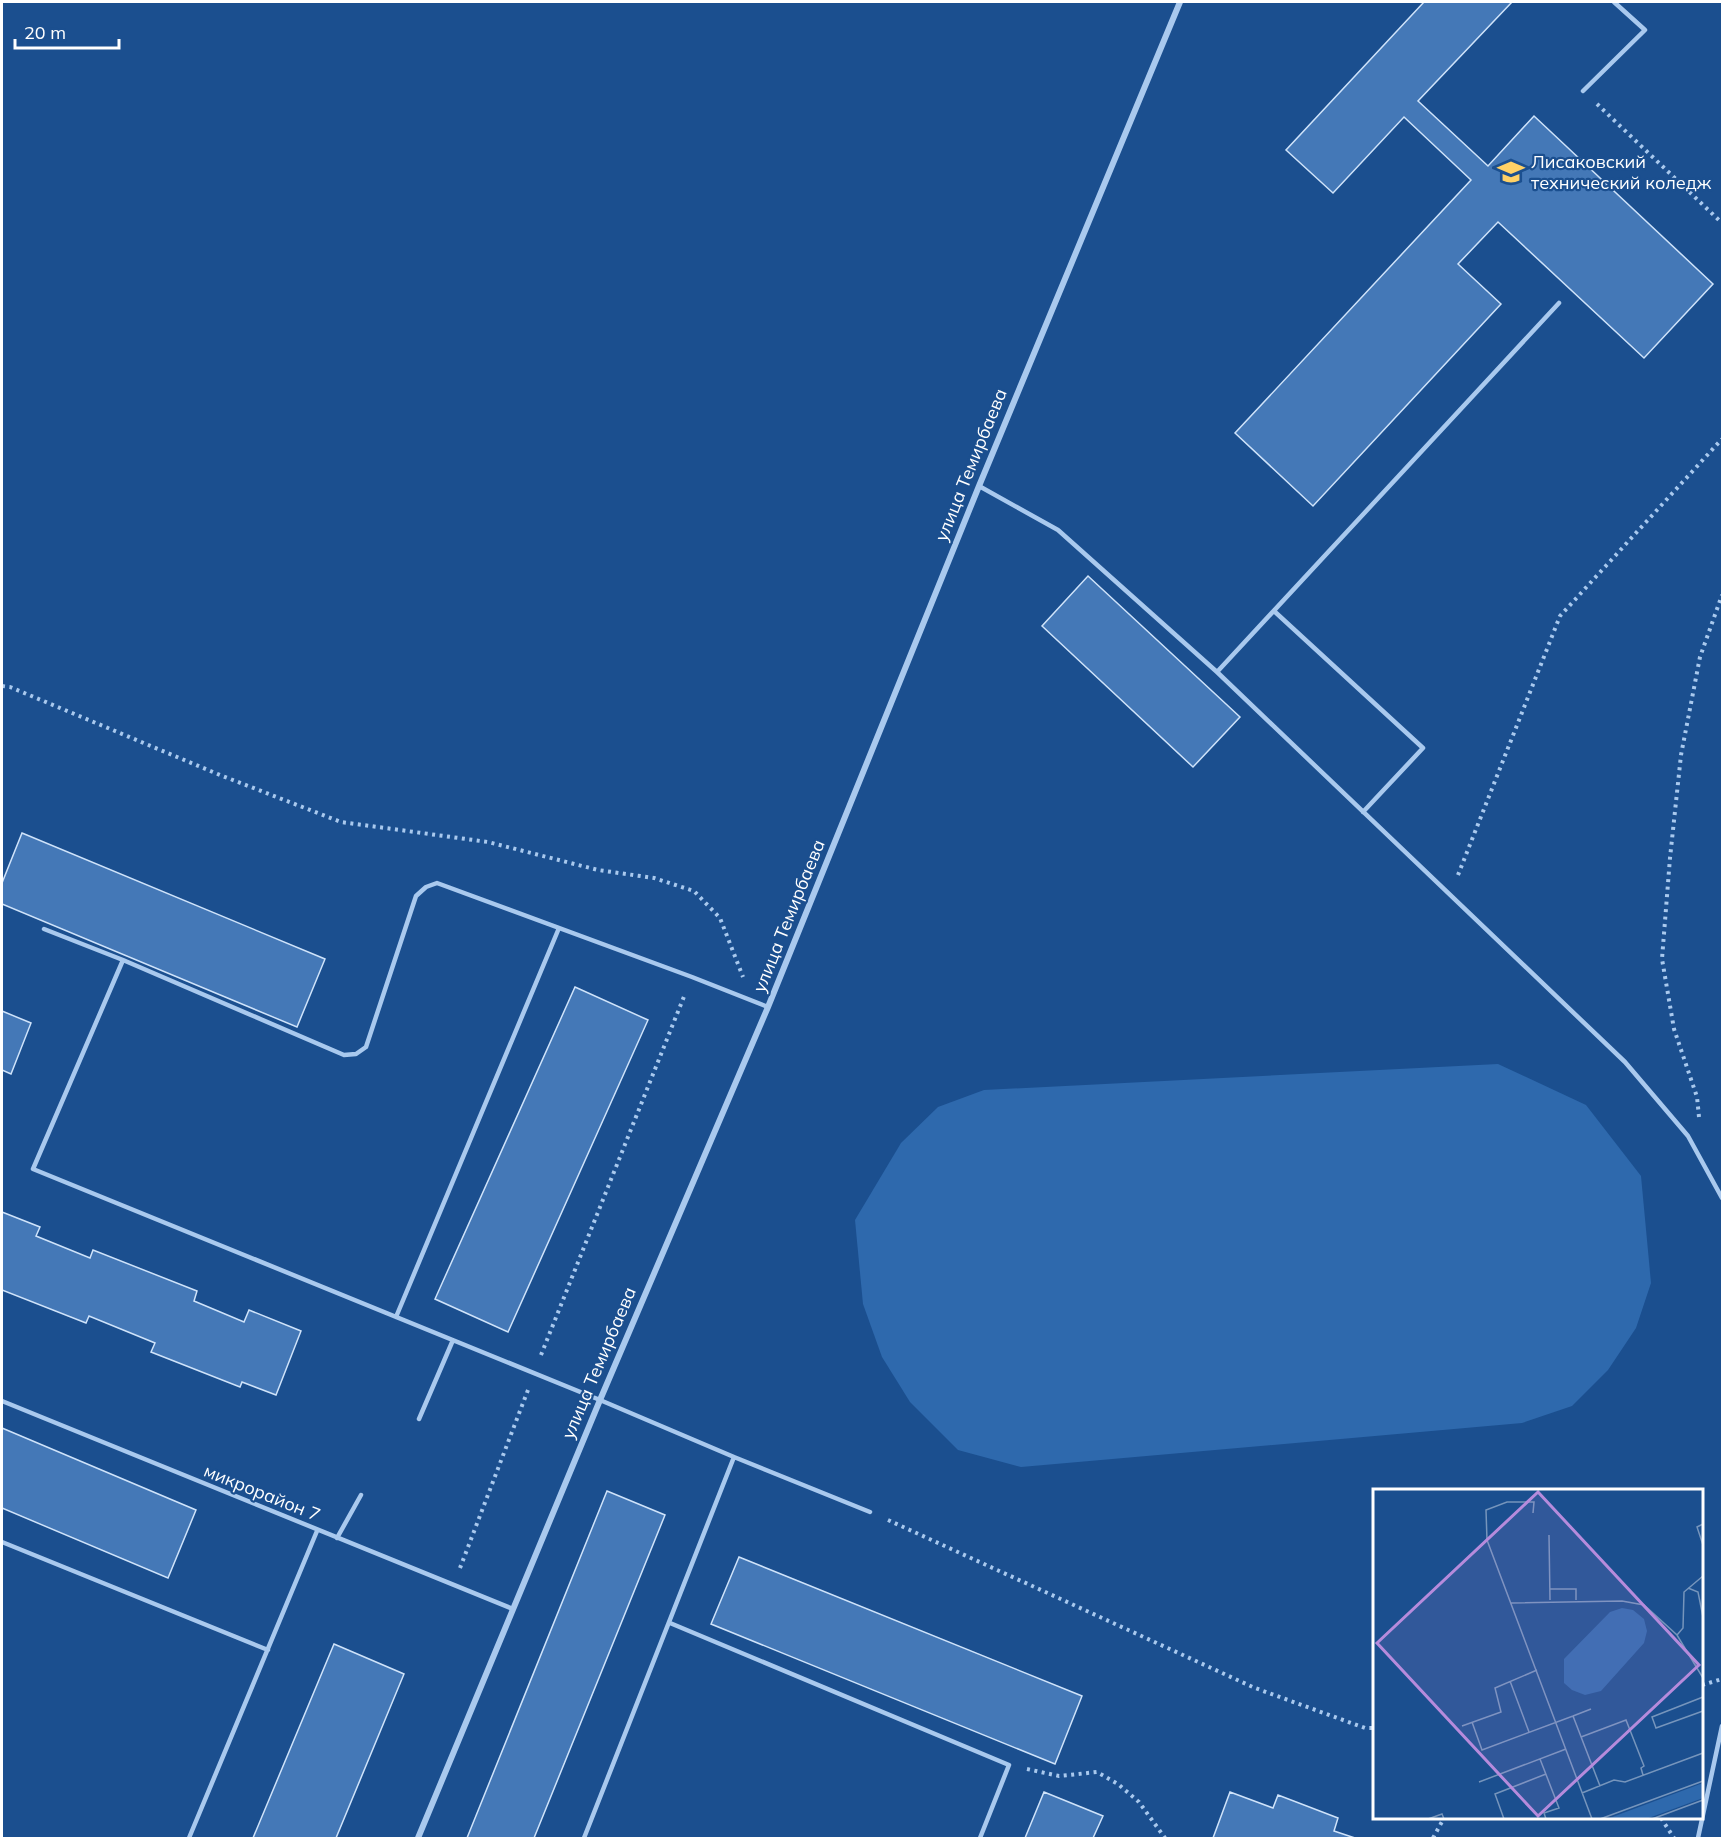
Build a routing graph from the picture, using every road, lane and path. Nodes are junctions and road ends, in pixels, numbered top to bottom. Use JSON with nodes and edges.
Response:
{"nodes":[{"id":1,"x":1180,"y":2,"type":"edge"},
{"id":2,"x":1614,"y":2,"type":"edge"},
{"id":3,"x":1583,"y":91,"type":"joint"},
{"id":4,"x":1722,"y":223,"type":"edge"},
{"id":5,"x":1559,"y":303,"type":"dead end"},
{"id":6,"x":1722,"y":439,"type":"edge"},
{"id":7,"x":979,"y":486,"type":"junction"},
{"id":8,"x":1722,"y":595,"type":"edge"},
{"id":9,"x":1274,"y":610,"type":"junction"},
{"id":10,"x":1217,"y":672,"type":"junction"},
{"id":11,"x":2,"y":686,"type":"edge"},
{"id":12,"x":1363,"y":812,"type":"junction"},
{"id":13,"x":1451,"y":895,"type":"junction"},
{"id":14,"x":559,"y":928,"type":"junction"},
{"id":15,"x":44,"y":929,"type":"dead end"},
{"id":16,"x":123,"y":960,"type":"junction"},
{"id":17,"x":692,"y":977,"type":"junction"},
{"id":18,"x":738,"y":995,"type":"junction"},
{"id":19,"x":768,"y":1007,"type":"junction"},
{"id":20,"x":1700,"y":1119,"type":"dead end"},
{"id":21,"x":1722,"y":1197,"type":"edge"},
{"id":22,"x":396,"y":1317,"type":"junction"},
{"id":23,"x":453,"y":1340,"type":"junction"},
{"id":24,"x":534,"y":1374,"type":"junction"},
{"id":25,"x":600,"y":1400,"type":"junction"},
{"id":26,"x":2,"y":1401,"type":"edge"},
{"id":27,"x":419,"y":1419,"type":"dead end"},
{"id":28,"x":734,"y":1457,"type":"junction"},
{"id":29,"x":361,"y":1495,"type":"dead end"},
{"id":30,"x":870,"y":1512,"type":"joint"},
{"id":31,"x":317,"y":1531,"type":"junction"},
{"id":32,"x":337,"y":1538,"type":"junction"},
{"id":33,"x":2,"y":1542,"type":"edge"},
{"id":34,"x":454,"y":1585,"type":"junction"},
{"id":35,"x":513,"y":1609,"type":"junction"},
{"id":36,"x":670,"y":1623,"type":"junction"},
{"id":37,"x":268,"y":1650,"type":"junction"},
{"id":38,"x":1722,"y":1679,"type":"edge"},
{"id":39,"x":1703,"y":1684,"type":"edge"},
{"id":40,"x":1722,"y":1726,"type":"edge"},
{"id":41,"x":1373,"y":1728,"type":"edge"},
{"id":42,"x":1009,"y":1765,"type":"junction"},
{"id":43,"x":1703,"y":1815,"type":"edge"},
{"id":44,"x":1443,"y":1819,"type":"edge"},
{"id":45,"x":1662,"y":1819,"type":"edge"},
{"id":46,"x":1702,"y":1819,"type":"edge"},
{"id":47,"x":189,"y":1839,"type":"edge"},
{"id":48,"x":418,"y":1839,"type":"edge"},
{"id":49,"x":584,"y":1839,"type":"edge"},
{"id":50,"x":980,"y":1839,"type":"edge"},
{"id":51,"x":1165,"y":1839,"type":"edge"},
{"id":52,"x":1433,"y":1839,"type":"edge"},
{"id":53,"x":1674,"y":1839,"type":"edge"},
{"id":54,"x":1698,"y":1839,"type":"edge"}],
"edges":[{"from":1,"to":7,"type":"street","name":"улица Темирбаева"},
{"from":2,"to":3,"type":"lane"},
{"from":3,"to":4,"type":"path"},
{"from":5,"to":9,"type":"lane"},
{"from":6,"to":13,"type":"path"},
{"from":7,"to":10,"type":"lane"},
{"from":7,"to":19,"type":"street","name":"улица Темирбаева"},
{"from":8,"to":20,"type":"path"},
{"from":9,"to":10,"type":"lane"},
{"from":9,"to":12,"type":"lane"},
{"from":10,"to":12,"type":"lane"},
{"from":11,"to":18,"type":"path"},
{"from":12,"to":13,"type":"lane"},
{"from":13,"to":21,"type":"lane"},
{"from":14,"to":16,"type":"lane"},
{"from":14,"to":17,"type":"lane"},
{"from":14,"to":22,"type":"lane"},
{"from":15,"to":16,"type":"lane"},
{"from":16,"to":22,"type":"lane"},
{"from":17,"to":18,"type":"lane"},
{"from":17,"to":24,"type":"path"},
{"from":18,"to":19,"type":"lane"},
{"from":19,"to":25,"type":"street","name":"улица Темирбаева"},
{"from":22,"to":23,"type":"lane"},
{"from":23,"to":24,"type":"lane"},
{"from":23,"to":27,"type":"lane"},
{"from":24,"to":25,"type":"lane"},
{"from":24,"to":34,"type":"path"},
{"from":25,"to":28,"type":"lane"},
{"from":25,"to":35,"type":"street","name":"улица Темирбаева"},
{"from":26,"to":31,"type":"lane","name":"микрорайон 7"},
{"from":28,"to":30,"type":"lane"},
{"from":28,"to":36,"type":"lane"},
{"from":29,"to":32,"type":"lane"},
{"from":30,"to":41,"type":"path"},
{"from":31,"to":32,"type":"lane","name":"микрорайон 7"},
{"from":31,"to":37,"type":"lane"},
{"from":32,"to":34,"type":"lane","name":"микрорайон 7"},
{"from":33,"to":37,"type":"lane"},
{"from":34,"to":35,"type":"lane","name":"микрорайон 7"},
{"from":35,"to":48,"type":"street","name":"улица Темирбаева"},
{"from":36,"to":42,"type":"lane"},
{"from":36,"to":49,"type":"lane"},
{"from":37,"to":47,"type":"lane"},
{"from":38,"to":39,"type":"path"},
{"from":40,"to":43,"type":"lane"},
{"from":42,"to":50,"type":"lane"},
{"from":42,"to":51,"type":"path"},
{"from":44,"to":52,"type":"path"},
{"from":45,"to":53,"type":"path"},
{"from":46,"to":54,"type":"lane"}]}
